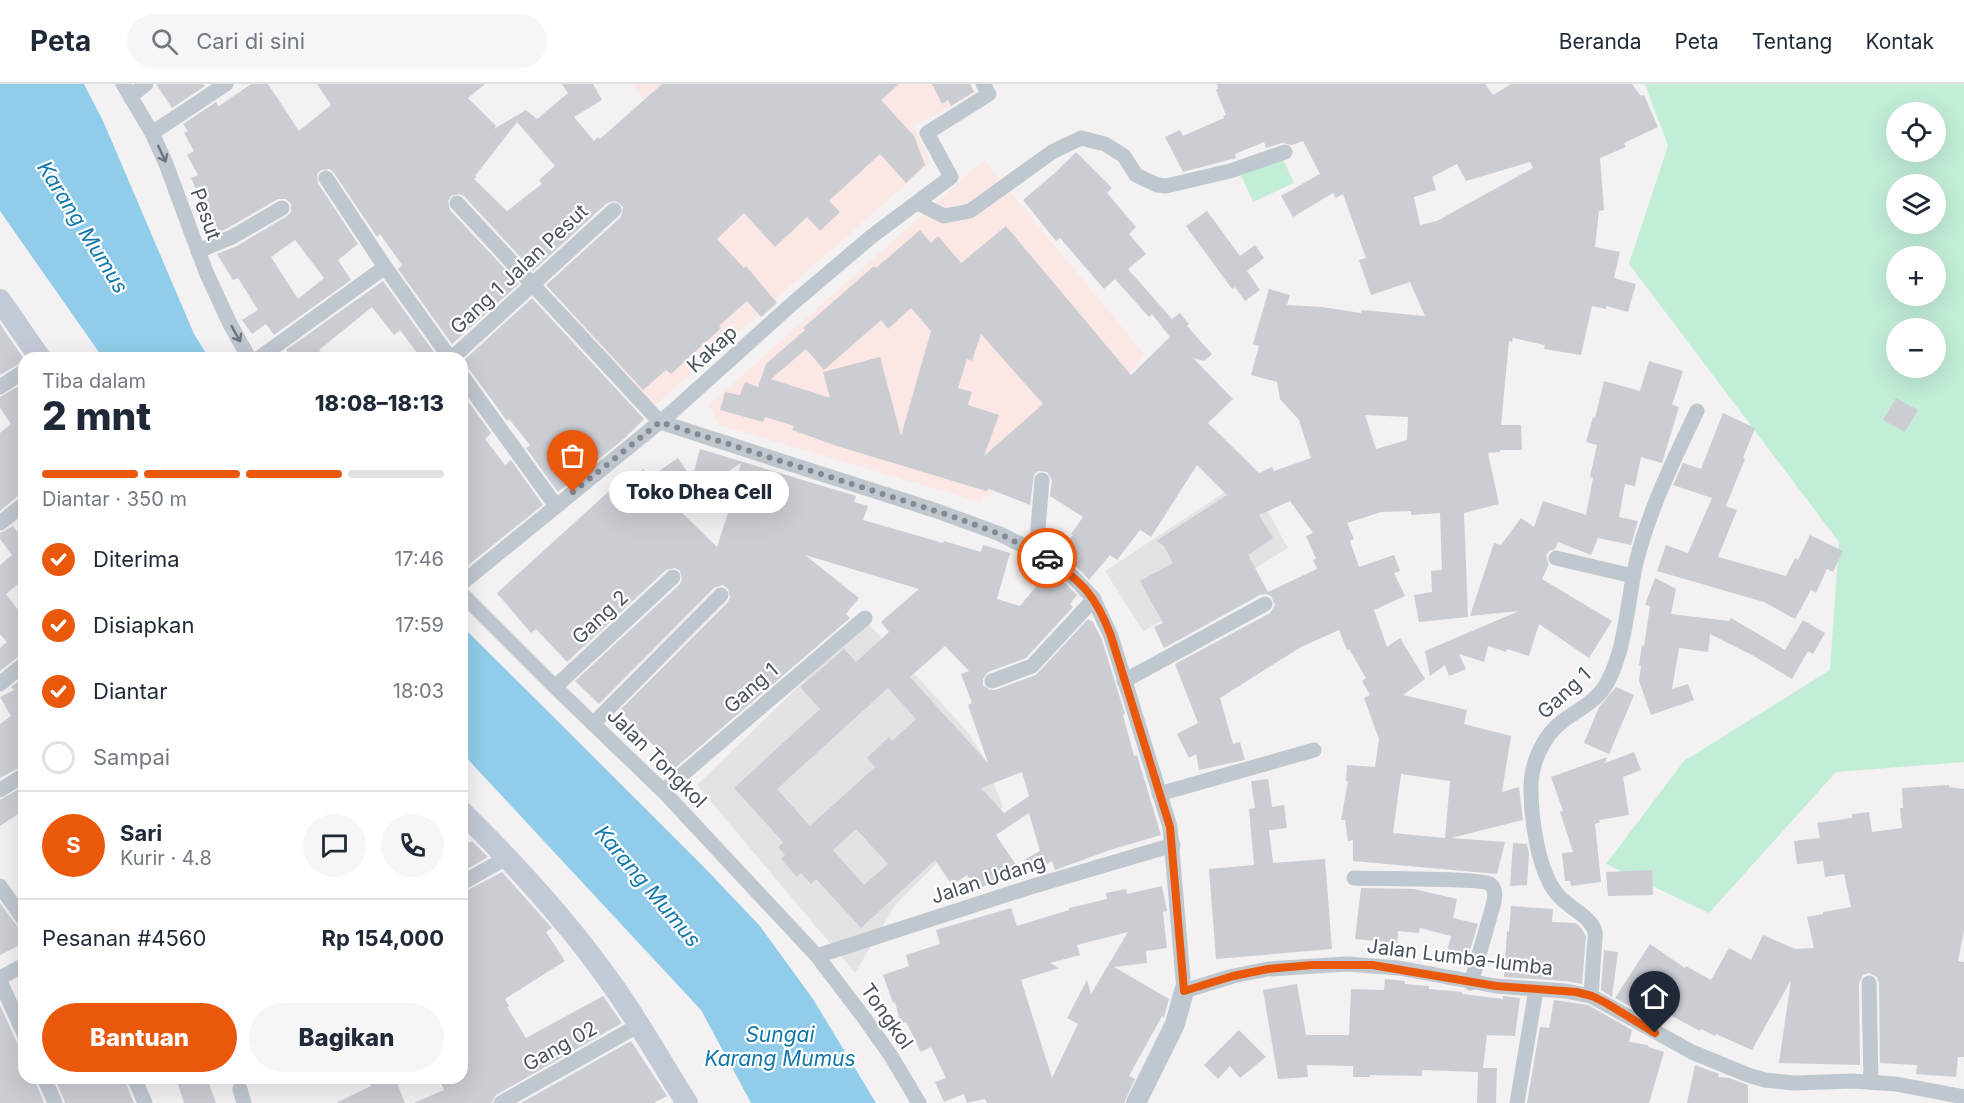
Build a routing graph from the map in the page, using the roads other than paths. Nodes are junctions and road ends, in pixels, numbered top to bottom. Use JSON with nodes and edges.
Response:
{"nodes":[{"id":1,"x":146,"y":84,"type":"edge"},
{"id":2,"x":226,"y":84,"type":"edge"},
{"id":3,"x":983,"y":84,"type":"edge"},
{"id":4,"x":127,"y":90,"type":"edge"},
{"id":5,"x":152,"y":133,"type":"junction"},
{"id":6,"x":1285,"y":152,"type":"dead end"},
{"id":7,"x":326,"y":178,"type":"dead end"},
{"id":8,"x":457,"y":203,"type":"dead end"},
{"id":9,"x":918,"y":203,"type":"junction"},
{"id":10,"x":282,"y":208,"type":"dead end"},
{"id":11,"x":614,"y":210,"type":"dead end"},
{"id":12,"x":198,"y":251,"type":"junction"},
{"id":13,"x":385,"y":267,"type":"junction"},
{"id":14,"x":532,"y":285,"type":"junction"},
{"id":15,"x":3,"y":310,"type":"edge"},
{"id":16,"x":35,"y":352,"type":"edge"},
{"id":17,"x":246,"y":352,"type":"edge"},
{"id":18,"x":267,"y":352,"type":"edge"},
{"id":19,"x":447,"y":352,"type":"edge"},
{"id":20,"x":458,"y":352,"type":"edge"},
{"id":21,"x":18,"y":375,"type":"edge"},
{"id":22,"x":468,"y":384,"type":"edge"},
{"id":23,"x":0,"y":387,"type":"edge"},
{"id":24,"x":1697,"y":411,"type":"dead end"},
{"id":25,"x":660,"y":422,"type":"junction"},
{"id":26,"x":1042,"y":480,"type":"dead end"},
{"id":27,"x":556,"y":506,"type":"junction"},
{"id":28,"x":18,"y":509,"type":"edge"},
{"id":29,"x":0,"y":523,"type":"edge"},
{"id":30,"x":1036,"y":552,"type":"junction"},
{"id":31,"x":1556,"y":558,"type":"dead end"},
{"id":32,"x":1633,"y":576,"type":"junction"},
{"id":33,"x":673,"y":577,"type":"dead end"},
{"id":34,"x":468,"y":578,"type":"edge"},
{"id":35,"x":721,"y":595,"type":"dead end"},
{"id":36,"x":1094,"y":599,"type":"junction"},
{"id":37,"x":468,"y":600,"type":"edge"},
{"id":38,"x":1265,"y":604,"type":"dead end"},
{"id":39,"x":865,"y":618,"type":"dead end"},
{"id":40,"x":18,"y":669,"type":"edge"},
{"id":41,"x":992,"y":681,"type":"dead end"},
{"id":42,"x":1124,"y":681,"type":"junction"},
{"id":43,"x":0,"y":684,"type":"edge"},
{"id":44,"x":555,"y":687,"type":"junction"},
{"id":45,"x":593,"y":724,"type":"junction"},
{"id":46,"x":1314,"y":750,"type":"dead end"},
{"id":47,"x":18,"y":779,"type":"edge"},
{"id":48,"x":0,"y":790,"type":"edge"},
{"id":49,"x":663,"y":791,"type":"junction"},
{"id":50,"x":1159,"y":794,"type":"junction"},
{"id":51,"x":468,"y":818,"type":"edge"},
{"id":52,"x":1173,"y":845,"type":"junction"},
{"id":53,"x":508,"y":857,"type":"junction"},
{"id":54,"x":1354,"y":878,"type":"dead end"},
{"id":55,"x":468,"y":880,"type":"edge"},
{"id":56,"x":0,"y":886,"type":"edge"},
{"id":57,"x":18,"y":912,"type":"edge"},
{"id":58,"x":817,"y":956,"type":"junction"},
{"id":59,"x":18,"y":969,"type":"edge"},
{"id":60,"x":0,"y":980,"type":"edge"},
{"id":61,"x":1471,"y":983,"type":"junction"},
{"id":62,"x":1869,"y":983,"type":"dead end"},
{"id":63,"x":1536,"y":990,"type":"junction"},
{"id":64,"x":1184,"y":991,"type":"junction"},
{"id":65,"x":1592,"y":996,"type":"junction"},
{"id":66,"x":18,"y":1020,"type":"edge"},
{"id":67,"x":639,"y":1025,"type":"junction"},
{"id":68,"x":1870,"y":1082,"type":"junction"},
{"id":69,"x":47,"y":1084,"type":"edge"},
{"id":70,"x":137,"y":1084,"type":"edge"},
{"id":71,"x":1964,"y":1096,"type":"edge"},
{"id":72,"x":55,"y":1103,"type":"edge"},
{"id":73,"x":146,"y":1103,"type":"edge"},
{"id":74,"x":501,"y":1103,"type":"edge"},
{"id":75,"x":687,"y":1103,"type":"edge"},
{"id":76,"x":919,"y":1103,"type":"edge"},
{"id":77,"x":1136,"y":1103,"type":"edge"},
{"id":78,"x":1517,"y":1103,"type":"edge"}],
"edges":[{"from":1,"to":4,"type":"street"},
{"from":2,"to":5,"type":"street"},
{"from":3,"to":9,"type":"street","name":"Kakap"},
{"from":4,"to":5,"type":"street","name":"Pesut"},
{"from":5,"to":12,"type":"street","name":"Pesut","one_way":true},
{"from":6,"to":9,"type":"street"},
{"from":7,"to":13,"type":"street"},
{"from":8,"to":14,"type":"street"},
{"from":9,"to":25,"type":"street","name":"Kakap"},
{"from":10,"to":12,"type":"street"},
{"from":11,"to":14,"type":"street","name":"Gang 1 Jalan Pesut"},
{"from":12,"to":17,"type":"street","name":"Pesut","one_way":true},
{"from":13,"to":18,"type":"street"},
{"from":13,"to":19,"type":"street"},
{"from":14,"to":20,"type":"street","name":"Gang 1 Jalan Pesut"},
{"from":14,"to":25,"type":"street"},
{"from":15,"to":16,"type":"main road"},
{"from":21,"to":23,"type":"street"},
{"from":22,"to":27,"type":"street"},
{"from":24,"to":32,"type":"street","name":"Gang 1"},
{"from":25,"to":27,"type":"street","name":"Kakap"},
{"from":25,"to":30,"type":"street"},
{"from":26,"to":30,"type":"street"},
{"from":27,"to":34,"type":"street","name":"Kakap"},
{"from":28,"to":29,"type":"street"},
{"from":30,"to":36,"type":"street"},
{"from":31,"to":32,"type":"street"},
{"from":32,"to":65,"type":"street","name":"Gang 1"},
{"from":33,"to":44,"type":"street","name":"Gang 2"},
{"from":35,"to":45,"type":"street"},
{"from":36,"to":41,"type":"street"},
{"from":36,"to":42,"type":"street"},
{"from":37,"to":44,"type":"street","name":"Jalan Tongkol"},
{"from":38,"to":42,"type":"street"},
{"from":39,"to":49,"type":"street","name":"Gang 1"},
{"from":40,"to":43,"type":"street"},
{"from":42,"to":50,"type":"street"},
{"from":44,"to":45,"type":"street","name":"Jalan Tongkol"},
{"from":45,"to":49,"type":"street","name":"Jalan Tongkol"},
{"from":46,"to":50,"type":"street"},
{"from":47,"to":48,"type":"street"},
{"from":49,"to":58,"type":"street","name":"Jalan Tongkol"},
{"from":50,"to":52,"type":"street"},
{"from":51,"to":53,"type":"main road"},
{"from":52,"to":58,"type":"street","name":"Jalan Udang"},
{"from":52,"to":64,"type":"street"},
{"from":53,"to":55,"type":"street"},
{"from":53,"to":67,"type":"main road"},
{"from":54,"to":61,"type":"street"},
{"from":56,"to":57,"type":"street"},
{"from":58,"to":76,"type":"street","name":"Tongkol"},
{"from":59,"to":60,"type":"street"},
{"from":60,"to":66,"type":"street"},
{"from":61,"to":63,"type":"street","name":"Jalan Lumba-lumba"},
{"from":61,"to":64,"type":"street","name":"Jalan Lumba-lumba"},
{"from":62,"to":68,"type":"street"},
{"from":63,"to":65,"type":"street","name":"Jalan Lumba-lumba"},
{"from":63,"to":78,"type":"street"},
{"from":64,"to":77,"type":"street"},
{"from":65,"to":68,"type":"street","name":"Jalan Lumba-lumba"},
{"from":67,"to":74,"type":"street","name":"Gang 02"},
{"from":67,"to":75,"type":"main road"},
{"from":68,"to":71,"type":"street","name":"Jalan Lumba-lumba"},
{"from":69,"to":72,"type":"street"},
{"from":70,"to":73,"type":"street"}]}
